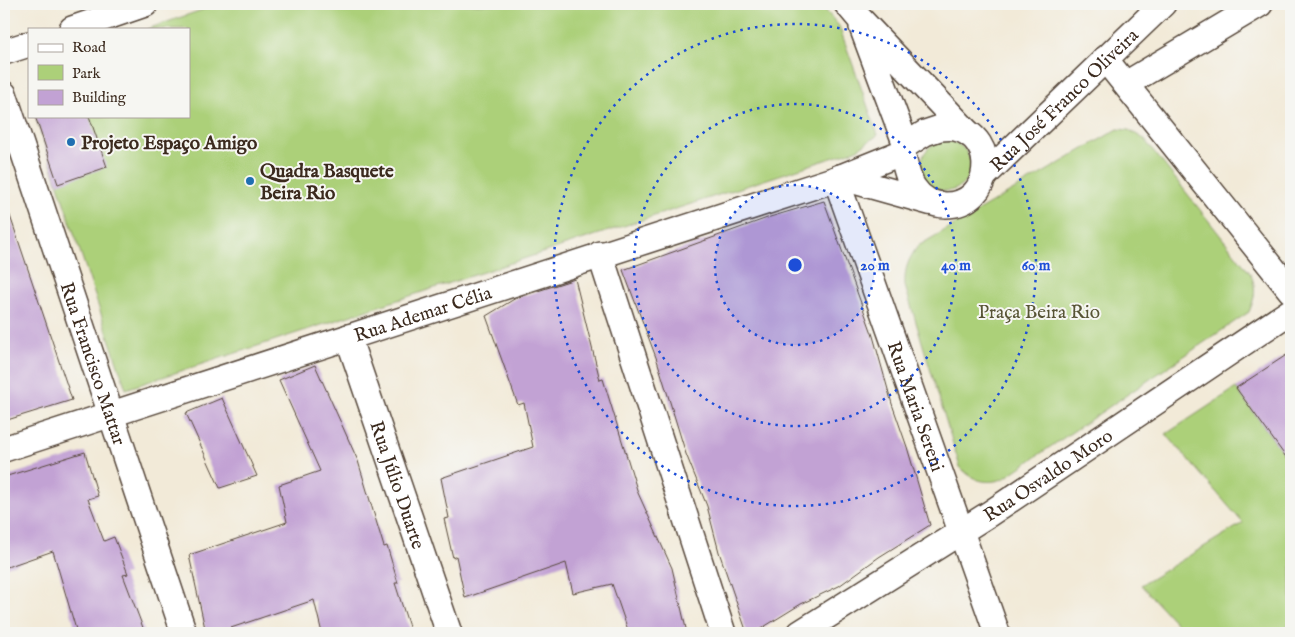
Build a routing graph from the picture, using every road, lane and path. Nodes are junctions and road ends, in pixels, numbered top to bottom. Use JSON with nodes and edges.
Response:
{"nodes":[{"id":1,"x":145,"y":4,"type":"edge"},
{"id":2,"x":1164,"y":4,"type":"edge"},
{"id":3,"x":1260,"y":4,"type":"edge"},
{"id":4,"x":853,"y":11,"type":"edge"},
{"id":5,"x":75,"y":28,"type":"edge"},
{"id":6,"x":28,"y":44,"type":"edge"},
{"id":7,"x":4,"y":52,"type":"edge"},
{"id":8,"x":1106,"y":59,"type":"junction"},
{"id":9,"x":1126,"y":84,"type":"junction"},
{"id":10,"x":4,"y":94,"type":"edge"},
{"id":11,"x":969,"y":134,"type":"junction"},
{"id":12,"x":904,"y":148,"type":"junction"},
{"id":13,"x":985,"y":175,"type":"junction"},
{"id":14,"x":838,"y":178,"type":"junction"},
{"id":15,"x":938,"y":205,"type":"junction"},
{"id":16,"x":600,"y":254,"type":"junction"},
{"id":17,"x":1291,"y":291,"type":"edge"},
{"id":18,"x":1291,"y":311,"type":"edge"},
{"id":19,"x":348,"y":337,"type":"junction"},
{"id":20,"x":111,"y":414,"type":"junction"},
{"id":21,"x":4,"y":449,"type":"edge"},
{"id":22,"x":962,"y":530,"type":"junction"},
{"id":23,"x":184,"y":633,"type":"edge"},
{"id":24,"x":449,"y":633,"type":"edge"},
{"id":25,"x":723,"y":633,"type":"edge"},
{"id":26,"x":800,"y":633,"type":"edge"},
{"id":27,"x":997,"y":633,"type":"edge"}],
"edges":[{"from":1,"to":5,"type":"street"},
{"from":2,"to":8,"type":"street","name":"Rua José Franco Oliveira"},
{"from":3,"to":9,"type":"street"},
{"from":4,"to":11,"type":"street"},
{"from":4,"to":12,"type":"street"},
{"from":6,"to":7,"type":"street"},
{"from":8,"to":9,"type":"street"},
{"from":8,"to":13,"type":"street","name":"Rua José Franco Oliveira"},
{"from":9,"to":17,"type":"street"},
{"from":10,"to":20,"type":"street","name":"Rua Francisco Mattar"},
{"from":11,"to":12,"type":"street"},
{"from":11,"to":13,"type":"street"},
{"from":12,"to":14,"type":"street","name":"Rua Ademar Célia"},
{"from":12,"to":15,"type":"street"},
{"from":13,"to":15,"type":"street"},
{"from":14,"to":15,"type":"street"},
{"from":14,"to":16,"type":"street","name":"Rua Ademar Célia"},
{"from":14,"to":22,"type":"street","name":"Rua Maria Sereni"},
{"from":16,"to":19,"type":"street","name":"Rua Ademar Célia"},
{"from":16,"to":25,"type":"street"},
{"from":18,"to":22,"type":"street","name":"Rua Osvaldo Moro"},
{"from":19,"to":20,"type":"street","name":"Rua Ademar Célia"},
{"from":19,"to":24,"type":"street","name":"Rua Júlio Duarte"},
{"from":20,"to":21,"type":"street","name":"Rua Ademar Célia"},
{"from":20,"to":23,"type":"street","name":"Rua Francisco Mattar"},
{"from":22,"to":26,"type":"street","name":"Rua Osvaldo Moro"},
{"from":22,"to":27,"type":"street","name":"Rua Maria Sereni"}]}
